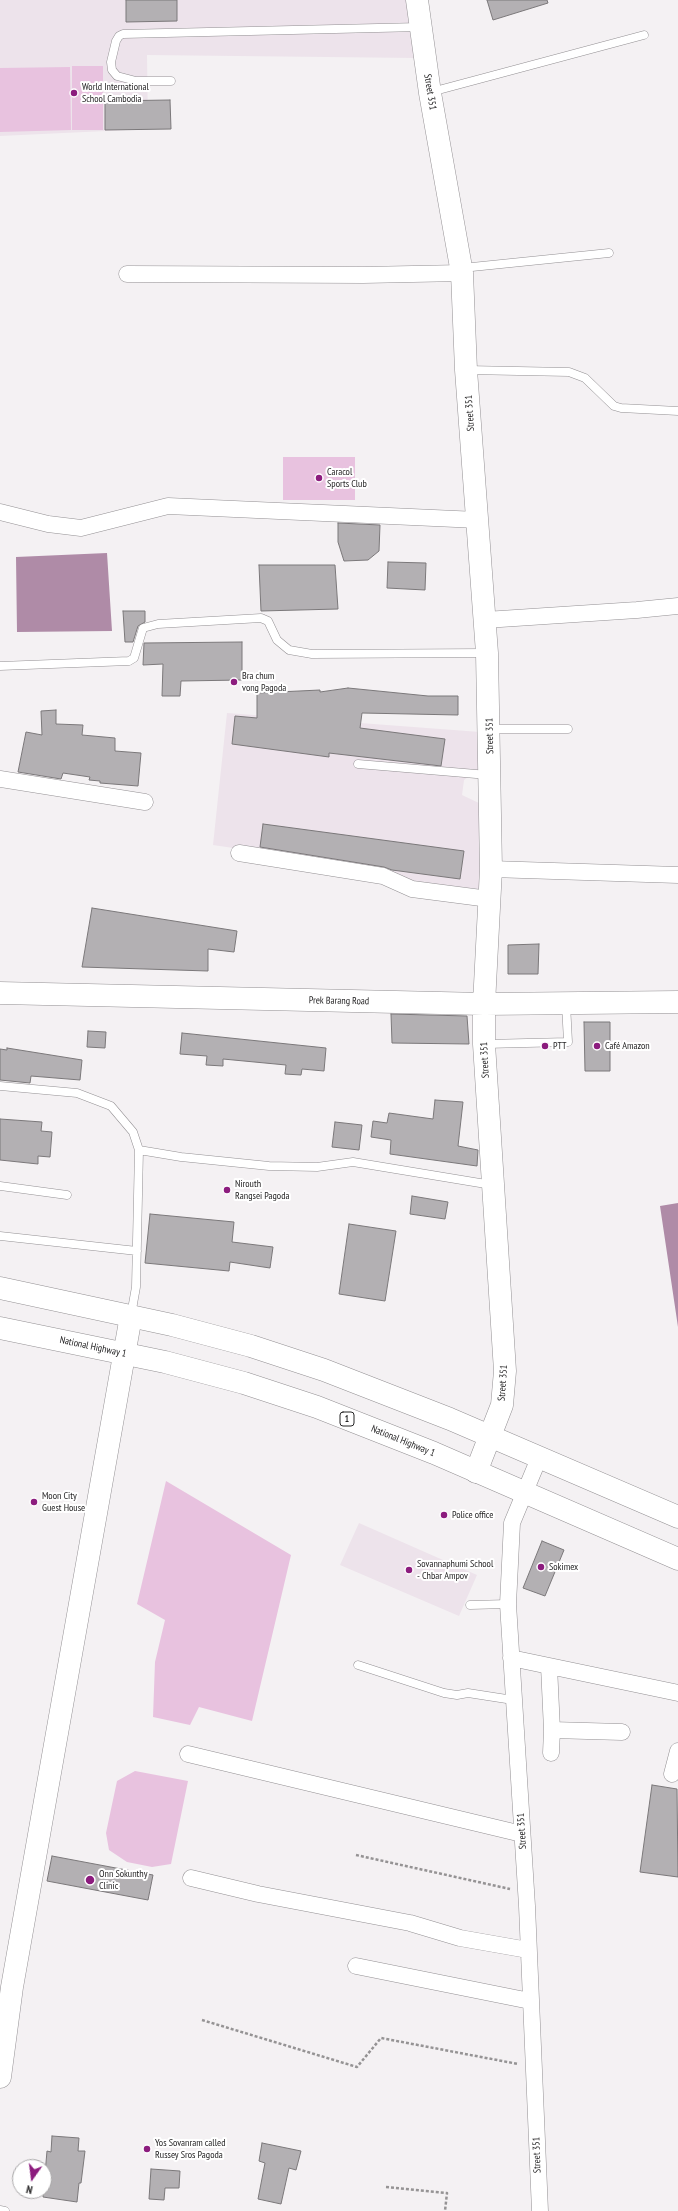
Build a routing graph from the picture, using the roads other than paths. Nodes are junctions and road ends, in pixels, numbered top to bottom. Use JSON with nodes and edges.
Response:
{"nodes":[{"id":1,"x":417,"y":0,"type":"edge"},
{"id":2,"x":420,"y":27,"type":"junction"},
{"id":3,"x":644,"y":35,"type":"dead end"},
{"id":4,"x":171,"y":81,"type":"dead end"},
{"id":5,"x":430,"y":92,"type":"junction"},
{"id":6,"x":609,"y":253,"type":"dead end"},
{"id":7,"x":461,"y":271,"type":"junction"},
{"id":8,"x":127,"y":274,"type":"dead end"},
{"id":9,"x":466,"y":370,"type":"junction"},
{"id":10,"x":678,"y":411,"type":"edge"},
{"id":11,"x":0,"y":512,"type":"edge"},
{"id":12,"x":478,"y":520,"type":"junction"},
{"id":13,"x":678,"y":606,"type":"edge"},
{"id":14,"x":485,"y":620,"type":"junction"},
{"id":15,"x":487,"y":653,"type":"junction"},
{"id":16,"x":0,"y":666,"type":"edge"},
{"id":17,"x":568,"y":728,"type":"dead end"},
{"id":18,"x":490,"y":730,"type":"junction"},
{"id":19,"x":358,"y":764,"type":"dead end"},
{"id":20,"x":490,"y":775,"type":"junction"},
{"id":21,"x":0,"y":779,"type":"edge"},
{"id":22,"x":145,"y":802,"type":"dead end"},
{"id":23,"x":239,"y":854,"type":"dead end"},
{"id":24,"x":491,"y":869,"type":"junction"},
{"id":25,"x":678,"y":875,"type":"edge"},
{"id":26,"x":489,"y":899,"type":"junction"},
{"id":27,"x":0,"y":993,"type":"edge"},
{"id":28,"x":678,"y":1002,"type":"edge"},
{"id":29,"x":566,"y":1003,"type":"junction"},
{"id":30,"x":484,"y":1004,"type":"junction"},
{"id":31,"x":484,"y":1044,"type":"junction"},
{"id":32,"x":0,"y":1086,"type":"edge"},
{"id":33,"x":139,"y":1150,"type":"junction"},
{"id":34,"x":493,"y":1186,"type":"junction"},
{"id":35,"x":0,"y":1187,"type":"edge"},
{"id":36,"x":66,"y":1195,"type":"dead end"},
{"id":37,"x":0,"y":1236,"type":"edge"},
{"id":38,"x":137,"y":1251,"type":"junction"},
{"id":39,"x":0,"y":1288,"type":"edge"},
{"id":40,"x":131,"y":1316,"type":"junction"},
{"id":41,"x":0,"y":1328,"type":"edge"},
{"id":42,"x":124,"y":1354,"type":"junction"},
{"id":43,"x":491,"y":1437,"type":"junction"},
{"id":44,"x":539,"y":1458,"type":"junction"},
{"id":45,"x":476,"y":1472,"type":"junction"},
{"id":46,"x":524,"y":1492,"type":"junction"},
{"id":47,"x":678,"y":1517,"type":"edge"},
{"id":48,"x":678,"y":1559,"type":"edge"},
{"id":49,"x":508,"y":1604,"type":"junction"},
{"id":50,"x":470,"y":1605,"type":"dead end"},
{"id":51,"x":512,"y":1658,"type":"junction"},
{"id":52,"x":358,"y":1665,"type":"dead end"},
{"id":53,"x":550,"y":1666,"type":"junction"},
{"id":54,"x":678,"y":1693,"type":"edge"},
{"id":55,"x":513,"y":1700,"type":"junction"},
{"id":56,"x":552,"y":1730,"type":"junction"},
{"id":57,"x":622,"y":1732,"type":"dead end"},
{"id":58,"x":678,"y":1751,"type":"edge"},
{"id":59,"x":551,"y":1753,"type":"dead end"},
{"id":60,"x":188,"y":1754,"type":"dead end"},
{"id":61,"x":672,"y":1774,"type":"dead end"},
{"id":62,"x":522,"y":1834,"type":"junction"},
{"id":63,"x":191,"y":1878,"type":"dead end"},
{"id":64,"x":528,"y":1950,"type":"junction"},
{"id":65,"x":356,"y":1966,"type":"dead end"},
{"id":66,"x":530,"y":2001,"type":"junction"},
{"id":67,"x":0,"y":2077,"type":"edge"},
{"id":68,"x":0,"y":2210,"type":"edge"},
{"id":69,"x":5,"y":2211,"type":"edge"},
{"id":70,"x":540,"y":2211,"type":"edge"}],
"edges":[{"from":1,"to":2,"type":"main road","name":"Street 351"},
{"from":2,"to":4,"type":"lane"},
{"from":2,"to":5,"type":"main road","name":"Street 351"},
{"from":3,"to":5,"type":"lane"},
{"from":5,"to":7,"type":"main road","name":"Street 351"},
{"from":6,"to":7,"type":"lane"},
{"from":7,"to":8,"type":"street"},
{"from":7,"to":9,"type":"main road","name":"Street 351"},
{"from":9,"to":10,"type":"lane"},
{"from":9,"to":12,"type":"main road","name":"Street 351"},
{"from":11,"to":12,"type":"street"},
{"from":12,"to":14,"type":"main road","name":"Street 351"},
{"from":13,"to":14,"type":"street"},
{"from":14,"to":15,"type":"main road","name":"Street 351"},
{"from":15,"to":16,"type":"lane"},
{"from":15,"to":18,"type":"main road","name":"Street 351"},
{"from":17,"to":18,"type":"lane"},
{"from":18,"to":20,"type":"main road","name":"Street 351"},
{"from":19,"to":20,"type":"lane"},
{"from":20,"to":24,"type":"main road","name":"Street 351"},
{"from":21,"to":22,"type":"street"},
{"from":23,"to":26,"type":"street"},
{"from":24,"to":25,"type":"street"},
{"from":24,"to":26,"type":"main road","name":"Street 351"},
{"from":26,"to":30,"type":"main road","name":"Street 351"},
{"from":27,"to":30,"type":"main road","name":"Prek Barang Road"},
{"from":28,"to":29,"type":"main road","name":"Prek Barang Road"},
{"from":29,"to":30,"type":"main road","name":"Prek Barang Road"},
{"from":29,"to":31,"type":"lane"},
{"from":30,"to":31,"type":"main road","name":"Street 351"},
{"from":31,"to":34,"type":"main road","name":"Street 351"},
{"from":32,"to":33,"type":"lane"},
{"from":33,"to":34,"type":"lane"},
{"from":33,"to":38,"type":"lane"},
{"from":34,"to":43,"type":"main road","name":"Street 351"},
{"from":35,"to":36,"type":"lane"},
{"from":37,"to":38,"type":"lane"},
{"from":38,"to":40,"type":"lane"},
{"from":39,"to":40,"type":"main road"},
{"from":40,"to":42,"type":"main road"},
{"from":40,"to":43,"type":"main road"},
{"from":41,"to":42,"type":"main road","name":"National Highway 1","number":"1"},
{"from":42,"to":45,"type":"main road","name":"National Highway 1","number":"1"},
{"from":42,"to":67,"type":"main road"},
{"from":43,"to":44,"type":"main road"},
{"from":43,"to":45,"type":"main road","name":"Street 351"},
{"from":44,"to":46,"type":"street","name":"Street 351"},
{"from":44,"to":47,"type":"main road"},
{"from":45,"to":46,"type":"main road","name":"National Highway 1","number":"1"},
{"from":46,"to":48,"type":"main road","name":"National Highway 1","number":"1"},
{"from":46,"to":49,"type":"street","name":"Street 351"},
{"from":49,"to":50,"type":"lane"},
{"from":49,"to":51,"type":"street","name":"Street 351"},
{"from":51,"to":53,"type":"street"},
{"from":51,"to":55,"type":"street","name":"Street 351"},
{"from":52,"to":55,"type":"lane"},
{"from":53,"to":54,"type":"street"},
{"from":53,"to":56,"type":"street"},
{"from":55,"to":62,"type":"street","name":"Street 351"},
{"from":56,"to":57,"type":"street"},
{"from":56,"to":59,"type":"street"},
{"from":58,"to":61,"type":"street"},
{"from":60,"to":62,"type":"street"},
{"from":62,"to":64,"type":"street","name":"Street 351"},
{"from":63,"to":64,"type":"street"},
{"from":64,"to":66,"type":"street","name":"Street 351"},
{"from":65,"to":66,"type":"street"},
{"from":66,"to":70,"type":"street","name":"Street 351"},
{"from":68,"to":69,"type":"lane"}]}
